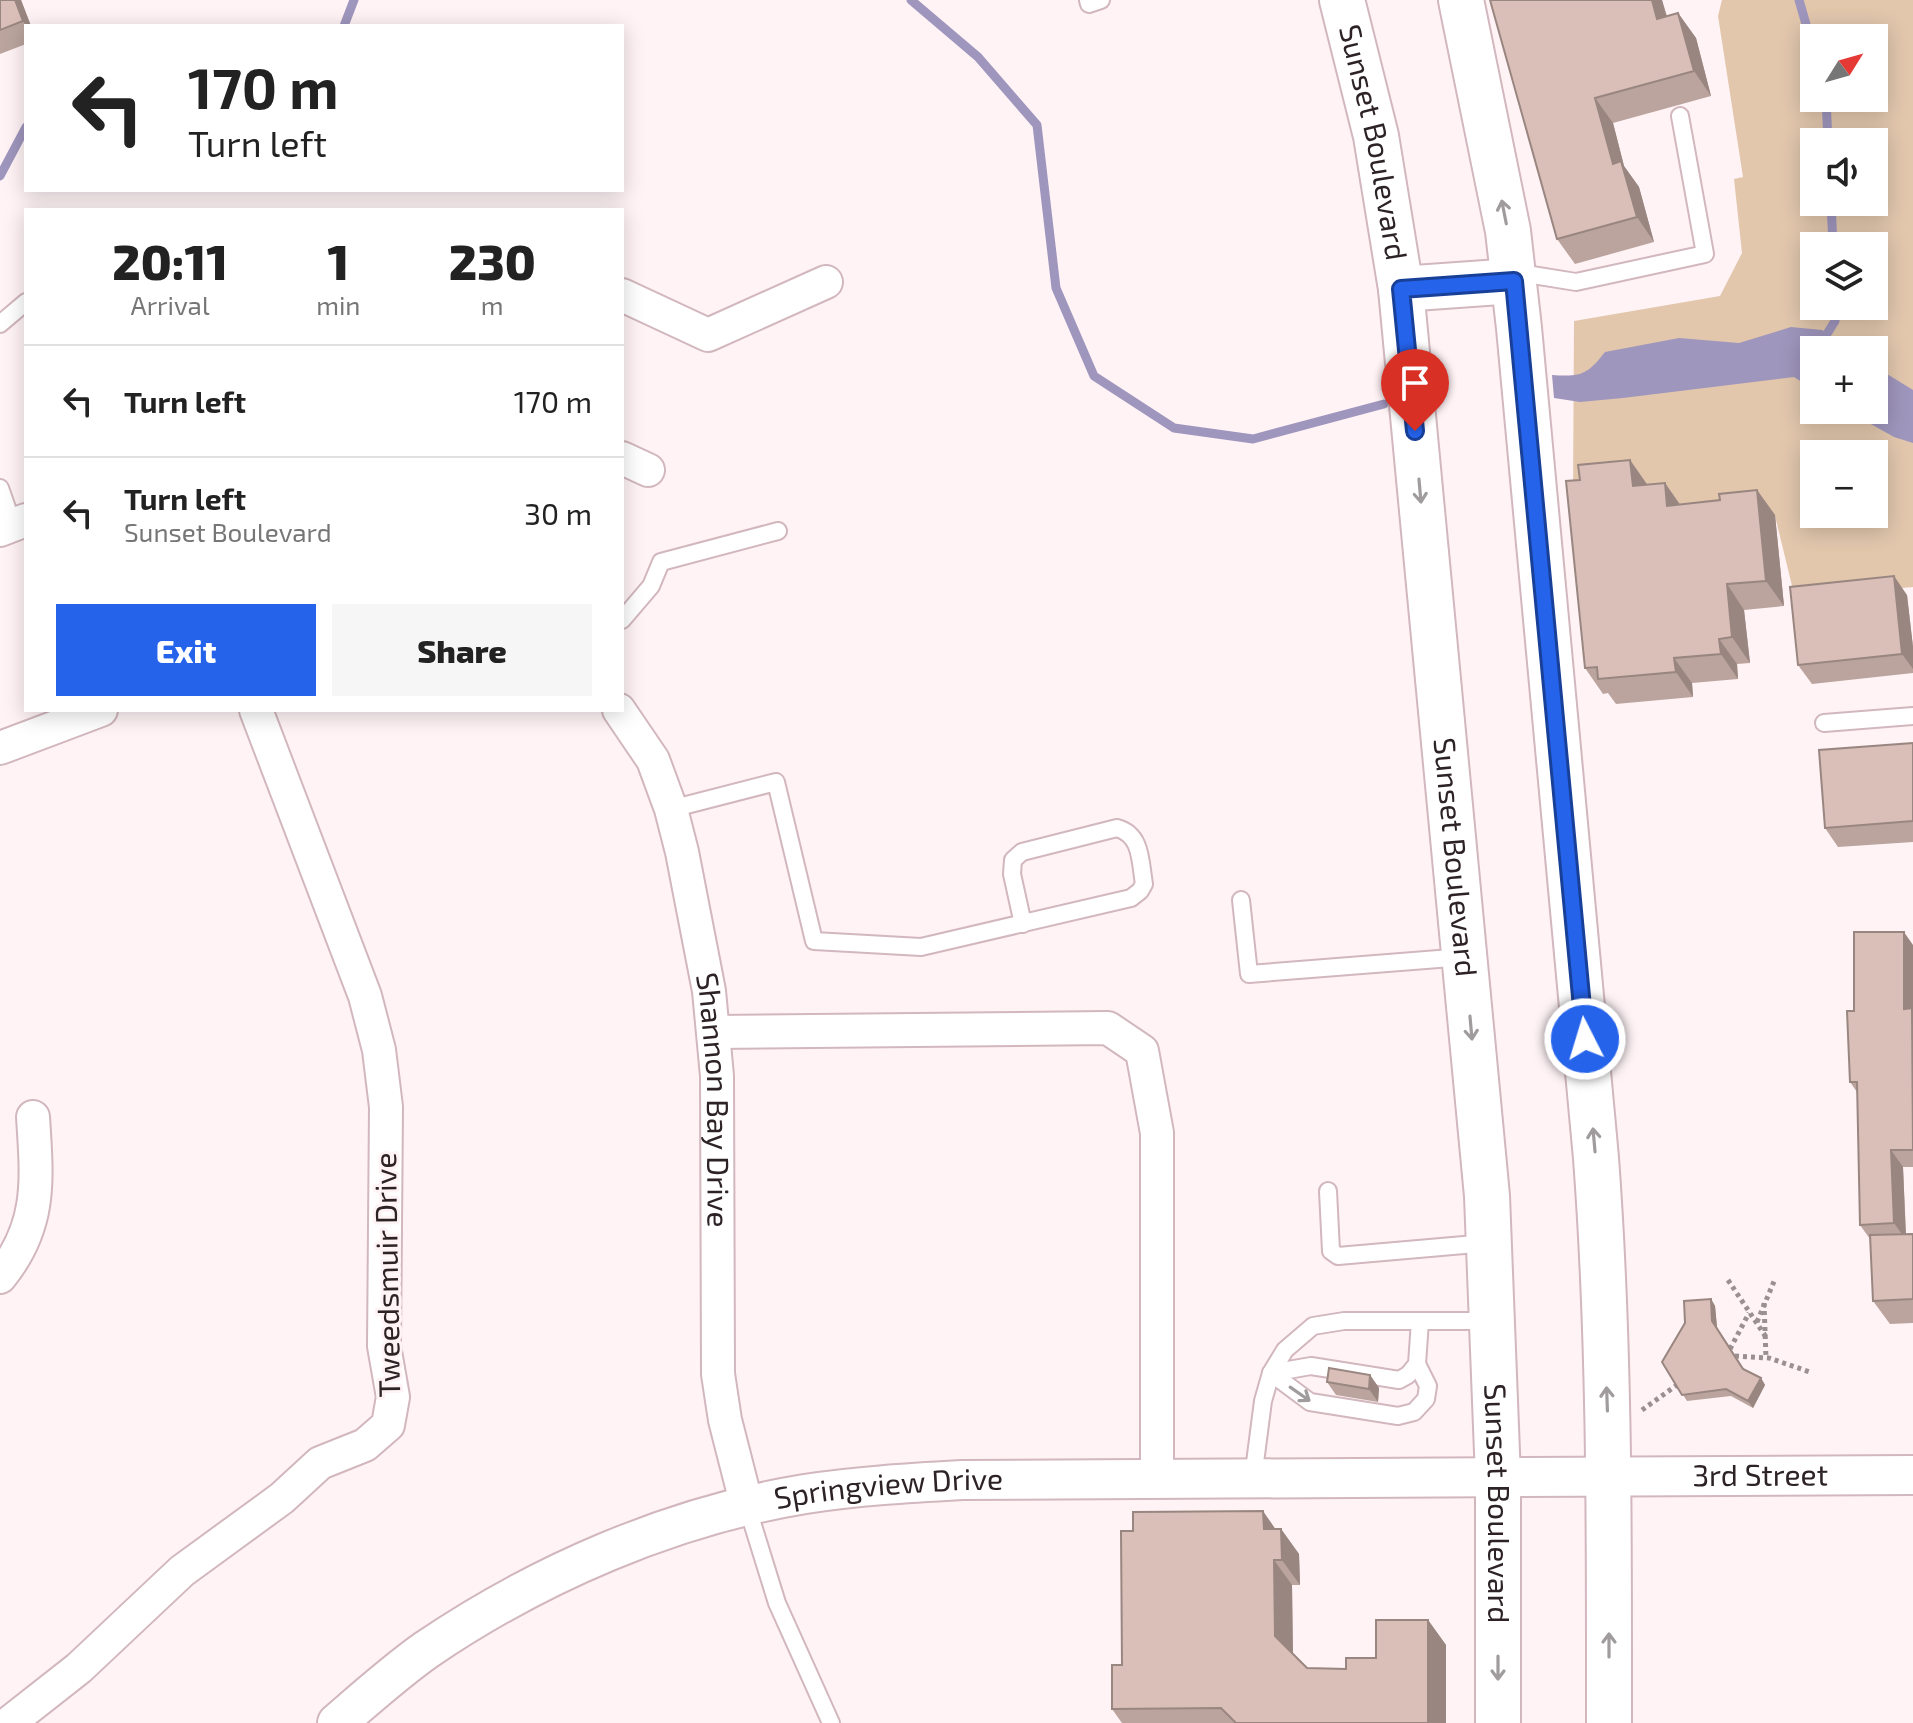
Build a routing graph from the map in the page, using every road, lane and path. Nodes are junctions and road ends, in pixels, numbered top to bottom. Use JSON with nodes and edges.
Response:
{"nodes":[{"id":1,"x":1088,"y":0,"type":"edge"},
{"id":2,"x":1101,"y":0,"type":"edge"},
{"id":3,"x":1342,"y":0,"type":"edge"},
{"id":4,"x":1461,"y":0,"type":"edge"},
{"id":5,"x":1680,"y":116,"type":"dead end"},
{"id":6,"x":1513,"y":276,"type":"junction"},
{"id":7,"x":826,"y":282,"type":"dead end"},
{"id":8,"x":1401,"y":289,"type":"junction"},
{"id":9,"x":624,"y":296,"type":"edge"},
{"id":10,"x":24,"y":304,"type":"edge"},
{"id":11,"x":0,"y":324,"type":"edge"},
{"id":12,"x":0,"y":488,"type":"edge"},
{"id":13,"x":13,"y":525,"type":"edge"},
{"id":14,"x":778,"y":531,"type":"dead end"},
{"id":15,"x":624,"y":618,"type":"edge"},
{"id":16,"x":96,"y":712,"type":"edge"},
{"id":17,"x":257,"y":712,"type":"edge"},
{"id":18,"x":620,"y":712,"type":"edge"},
{"id":19,"x":1913,"y":716,"type":"edge"},
{"id":20,"x":1824,"y":723,"type":"dead end"},
{"id":21,"x":0,"y":748,"type":"edge"},
{"id":22,"x":671,"y":809,"type":"junction"},
{"id":23,"x":1241,"y":900,"type":"dead end"},
{"id":24,"x":1023,"y":924,"type":"junction"},
{"id":25,"x":1464,"y":957,"type":"junction"},
{"id":26,"x":715,"y":1032,"type":"junction"},
{"id":27,"x":33,"y":1117,"type":"dead end"},
{"id":28,"x":1328,"y":1191,"type":"dead end"},
{"id":29,"x":1488,"y":1243,"type":"junction"},
{"id":30,"x":0,"y":1277,"type":"edge"},
{"id":31,"x":1775,"y":1279,"type":"dead end"},
{"id":32,"x":1728,"y":1280,"type":"dead end"},
{"id":33,"x":1764,"y":1303,"type":"junction"},
{"id":34,"x":1749,"y":1313,"type":"junction"},
{"id":35,"x":1420,"y":1321,"type":"junction"},
{"id":36,"x":1492,"y":1321,"type":"junction"},
{"id":37,"x":1756,"y":1323,"type":"junction"},
{"id":38,"x":1766,"y":1337,"type":"junction"},
{"id":39,"x":1730,"y":1349,"type":"edge"},
{"id":40,"x":1735,"y":1356,"type":"edge"},
{"id":41,"x":1766,"y":1358,"type":"junction"},
{"id":42,"x":1417,"y":1364,"type":"junction"},
{"id":43,"x":1810,"y":1372,"type":"dead end"},
{"id":44,"x":1271,"y":1373,"type":"junction"},
{"id":45,"x":1677,"y":1385,"type":"edge"},
{"id":46,"x":1633,"y":1416,"type":"dead end"},
{"id":47,"x":1913,"y":1475,"type":"edge"},
{"id":48,"x":1608,"y":1477,"type":"junction"},
{"id":49,"x":1498,"y":1478,"type":"junction"},
{"id":50,"x":1157,"y":1479,"type":"junction"},
{"id":51,"x":1252,"y":1479,"type":"junction"},
{"id":52,"x":747,"y":1506,"type":"junction"},
{"id":53,"x":9,"y":1723,"type":"edge"},
{"id":54,"x":338,"y":1723,"type":"edge"},
{"id":55,"x":831,"y":1723,"type":"edge"},
{"id":56,"x":1498,"y":1723,"type":"edge"},
{"id":57,"x":1609,"y":1723,"type":"edge"}],
"edges":[{"from":1,"to":2,"type":"lane"},
{"from":3,"to":8,"type":"main road","name":"Sunset Boulevard"},
{"from":6,"to":4,"type":"main road","one_way":true},
{"from":5,"to":6,"type":"lane"},
{"from":6,"to":8,"type":"main road"},
{"from":48,"to":6,"type":"main road","one_way":true},
{"from":7,"to":9,"type":"street"},
{"from":8,"to":25,"type":"main road","name":"Sunset Boulevard","one_way":true},
{"from":10,"to":11,"type":"lane"},
{"from":12,"to":13,"type":"lane"},
{"from":14,"to":15,"type":"lane"},
{"from":16,"to":21,"type":"street"},
{"from":17,"to":53,"type":"street","name":"Tweedsmuir Drive"},
{"from":18,"to":22,"type":"street","name":"Shannon Bay Drive"},
{"from":19,"to":20,"type":"lane"},
{"from":22,"to":24,"type":"lane"},
{"from":22,"to":26,"type":"street","name":"Shannon Bay Drive"},
{"from":23,"to":25,"type":"lane"},
{"from":24,"to":24,"type":"lane"},
{"from":25,"to":29,"type":"main road","name":"Sunset Boulevard","one_way":true},
{"from":26,"to":50,"type":"street"},
{"from":26,"to":52,"type":"street","name":"Shannon Bay Drive"},
{"from":27,"to":30,"type":"street"},
{"from":28,"to":29,"type":"lane"},
{"from":29,"to":36,"type":"main road","name":"Sunset Boulevard"},
{"from":31,"to":33,"type":"path"},
{"from":32,"to":34,"type":"path"},
{"from":33,"to":37,"type":"path"},
{"from":33,"to":38,"type":"path"},
{"from":34,"to":37,"type":"path"},
{"from":34,"to":39,"type":"path"},
{"from":35,"to":36,"type":"lane"},
{"from":35,"to":42,"type":"lane"},
{"from":35,"to":44,"type":"lane"},
{"from":36,"to":49,"type":"main road","name":"Sunset Boulevard"},
{"from":37,"to":38,"type":"path"},
{"from":38,"to":41,"type":"path"},
{"from":40,"to":41,"type":"path"},
{"from":41,"to":43,"type":"path"},
{"from":42,"to":44,"type":"lane"},
{"from":44,"to":42,"type":"lane","one_way":true},
{"from":44,"to":51,"type":"lane"},
{"from":45,"to":46,"type":"path"},
{"from":47,"to":48,"type":"street","name":"3rd Street"},
{"from":48,"to":49,"type":"street","name":"3rd Street"},
{"from":57,"to":48,"type":"main road","one_way":true},
{"from":49,"to":51,"type":"street","name":"Springview Drive"},
{"from":49,"to":56,"type":"main road","name":"Sunset Boulevard","one_way":true},
{"from":50,"to":51,"type":"street","name":"Springview Drive"},
{"from":50,"to":52,"type":"street","name":"Springview Drive"},
{"from":52,"to":54,"type":"street","name":"Springview Drive"},
{"from":52,"to":55,"type":"lane"}]}
